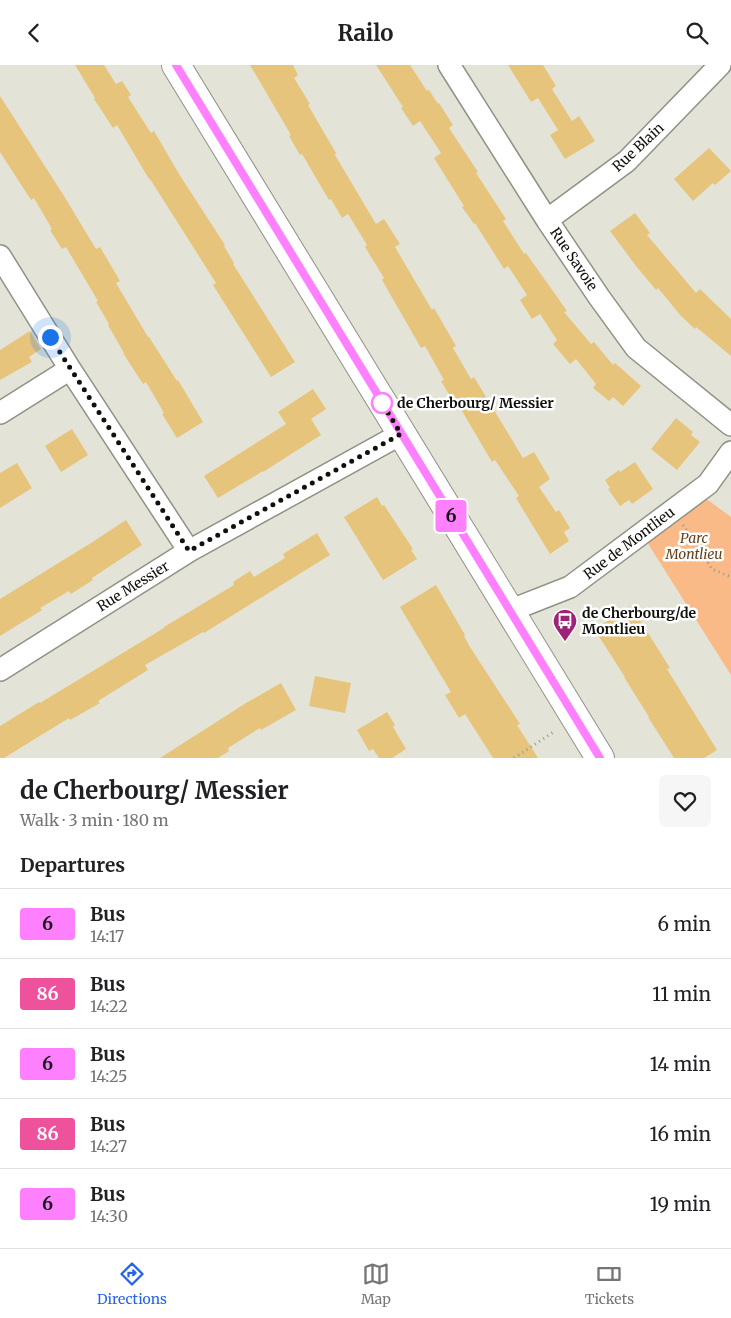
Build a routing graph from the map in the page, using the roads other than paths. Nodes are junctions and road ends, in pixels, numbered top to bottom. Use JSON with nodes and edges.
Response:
{"nodes":[{"id":1,"x":176,"y":65,"type":"edge"},
{"id":2,"x":448,"y":65,"type":"edge"},
{"id":3,"x":720,"y":65,"type":"edge"},
{"id":4,"x":547,"y":220,"type":"junction"},
{"id":5,"x":0,"y":256,"type":"edge"},
{"id":6,"x":70,"y":369,"type":"junction"},
{"id":7,"x":0,"y":413,"type":"edge"},
{"id":8,"x":731,"y":425,"type":"edge"},
{"id":9,"x":401,"y":434,"type":"junction"},
{"id":10,"x":731,"y":452,"type":"edge"},
{"id":11,"x":189,"y":551,"type":"junction"},
{"id":12,"x":509,"y":611,"type":"junction"},
{"id":13,"x":0,"y":670,"type":"edge"},
{"id":14,"x":600,"y":758,"type":"edge"}],
"edges":[{"from":1,"to":9,"type":"street"},
{"from":2,"to":4,"type":"street","name":"Rue Savoie"},
{"from":3,"to":4,"type":"street","name":"Rue Blain"},
{"from":4,"to":8,"type":"street","name":"Rue Savoie"},
{"from":5,"to":6,"type":"street"},
{"from":6,"to":7,"type":"street"},
{"from":6,"to":11,"type":"street"},
{"from":9,"to":11,"type":"street","name":"Rue Messier"},
{"from":9,"to":12,"type":"street"},
{"from":10,"to":12,"type":"street","name":"Rue de Montlieu"},
{"from":11,"to":13,"type":"street","name":"Rue Messier"},
{"from":12,"to":14,"type":"street"}]}
